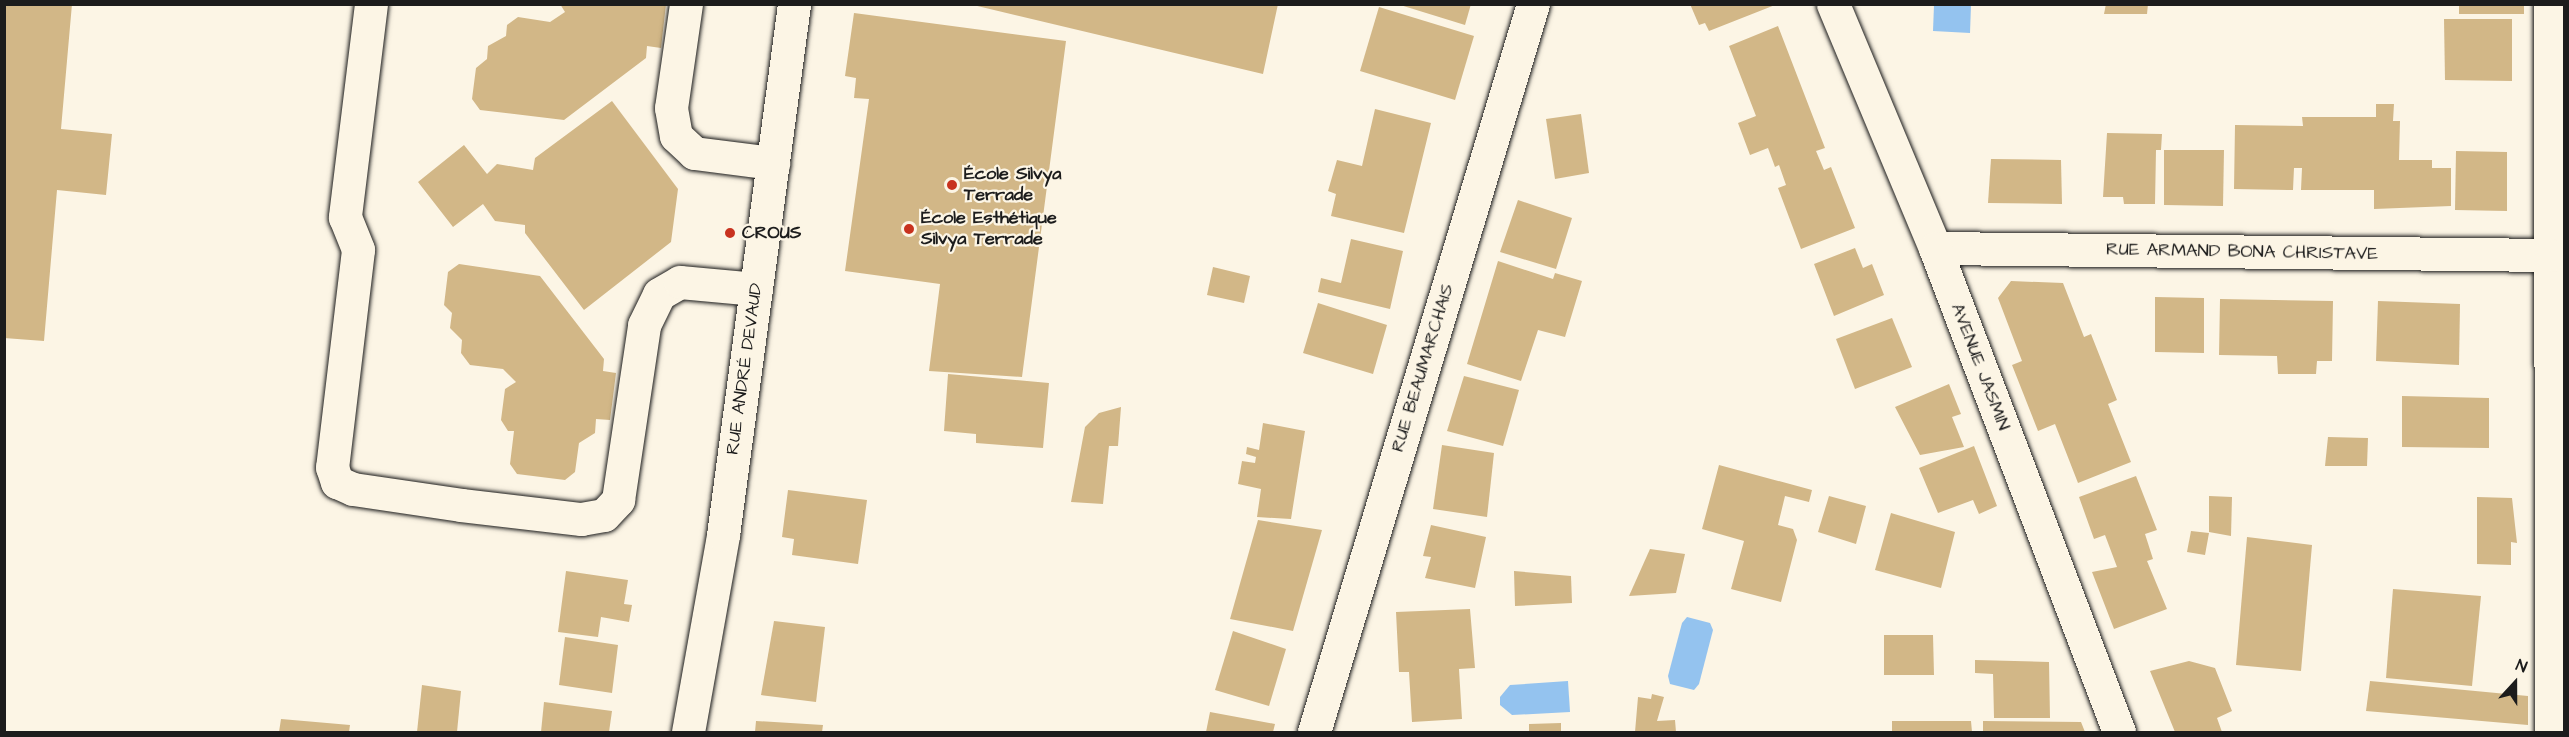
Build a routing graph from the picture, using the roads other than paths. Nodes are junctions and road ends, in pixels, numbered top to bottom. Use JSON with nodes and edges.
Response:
{"nodes":[{"id":1,"x":371,"y":4,"type":"edge"},
{"id":2,"x":686,"y":4,"type":"edge"},
{"id":3,"x":794,"y":4,"type":"edge"},
{"id":4,"x":1533,"y":4,"type":"edge"},
{"id":5,"x":1833,"y":4,"type":"edge"},
{"id":6,"x":2550,"y":4,"type":"edge"},
{"id":7,"x":773,"y":163,"type":"junction"},
{"id":8,"x":1935,"y":248,"type":"junction"},
{"id":9,"x":2549,"y":255,"type":"junction"},
{"id":10,"x":756,"y":289,"type":"junction"},
{"id":11,"x":2558,"y":591,"type":"edge"},
{"id":12,"x":688,"y":732,"type":"edge"},
{"id":13,"x":1314,"y":732,"type":"edge"},
{"id":14,"x":2119,"y":732,"type":"edge"},
{"id":15,"x":2551,"y":732,"type":"edge"}],
"edges":[{"from":1,"to":10,"type":"street"},
{"from":2,"to":7,"type":"street"},
{"from":3,"to":7,"type":"street","name":"RUE ANDRÉ DEVAUD"},
{"from":4,"to":13,"type":"street","name":"RUE BEAUMARCHAIS"},
{"from":5,"to":8,"type":"street","name":"AVENUE JASMIN"},
{"from":6,"to":9,"type":"street"},
{"from":7,"to":10,"type":"street","name":"RUE ANDRÉ DEVAUD"},
{"from":8,"to":9,"type":"street","name":"RUE ARMAND BONA CHRISTAVE"},
{"from":8,"to":14,"type":"street","name":"AVENUE JASMIN"},
{"from":9,"to":11,"type":"street"},
{"from":10,"to":12,"type":"street","name":"RUE ANDRÉ DEVAUD"},
{"from":11,"to":15,"type":"street"}]}
